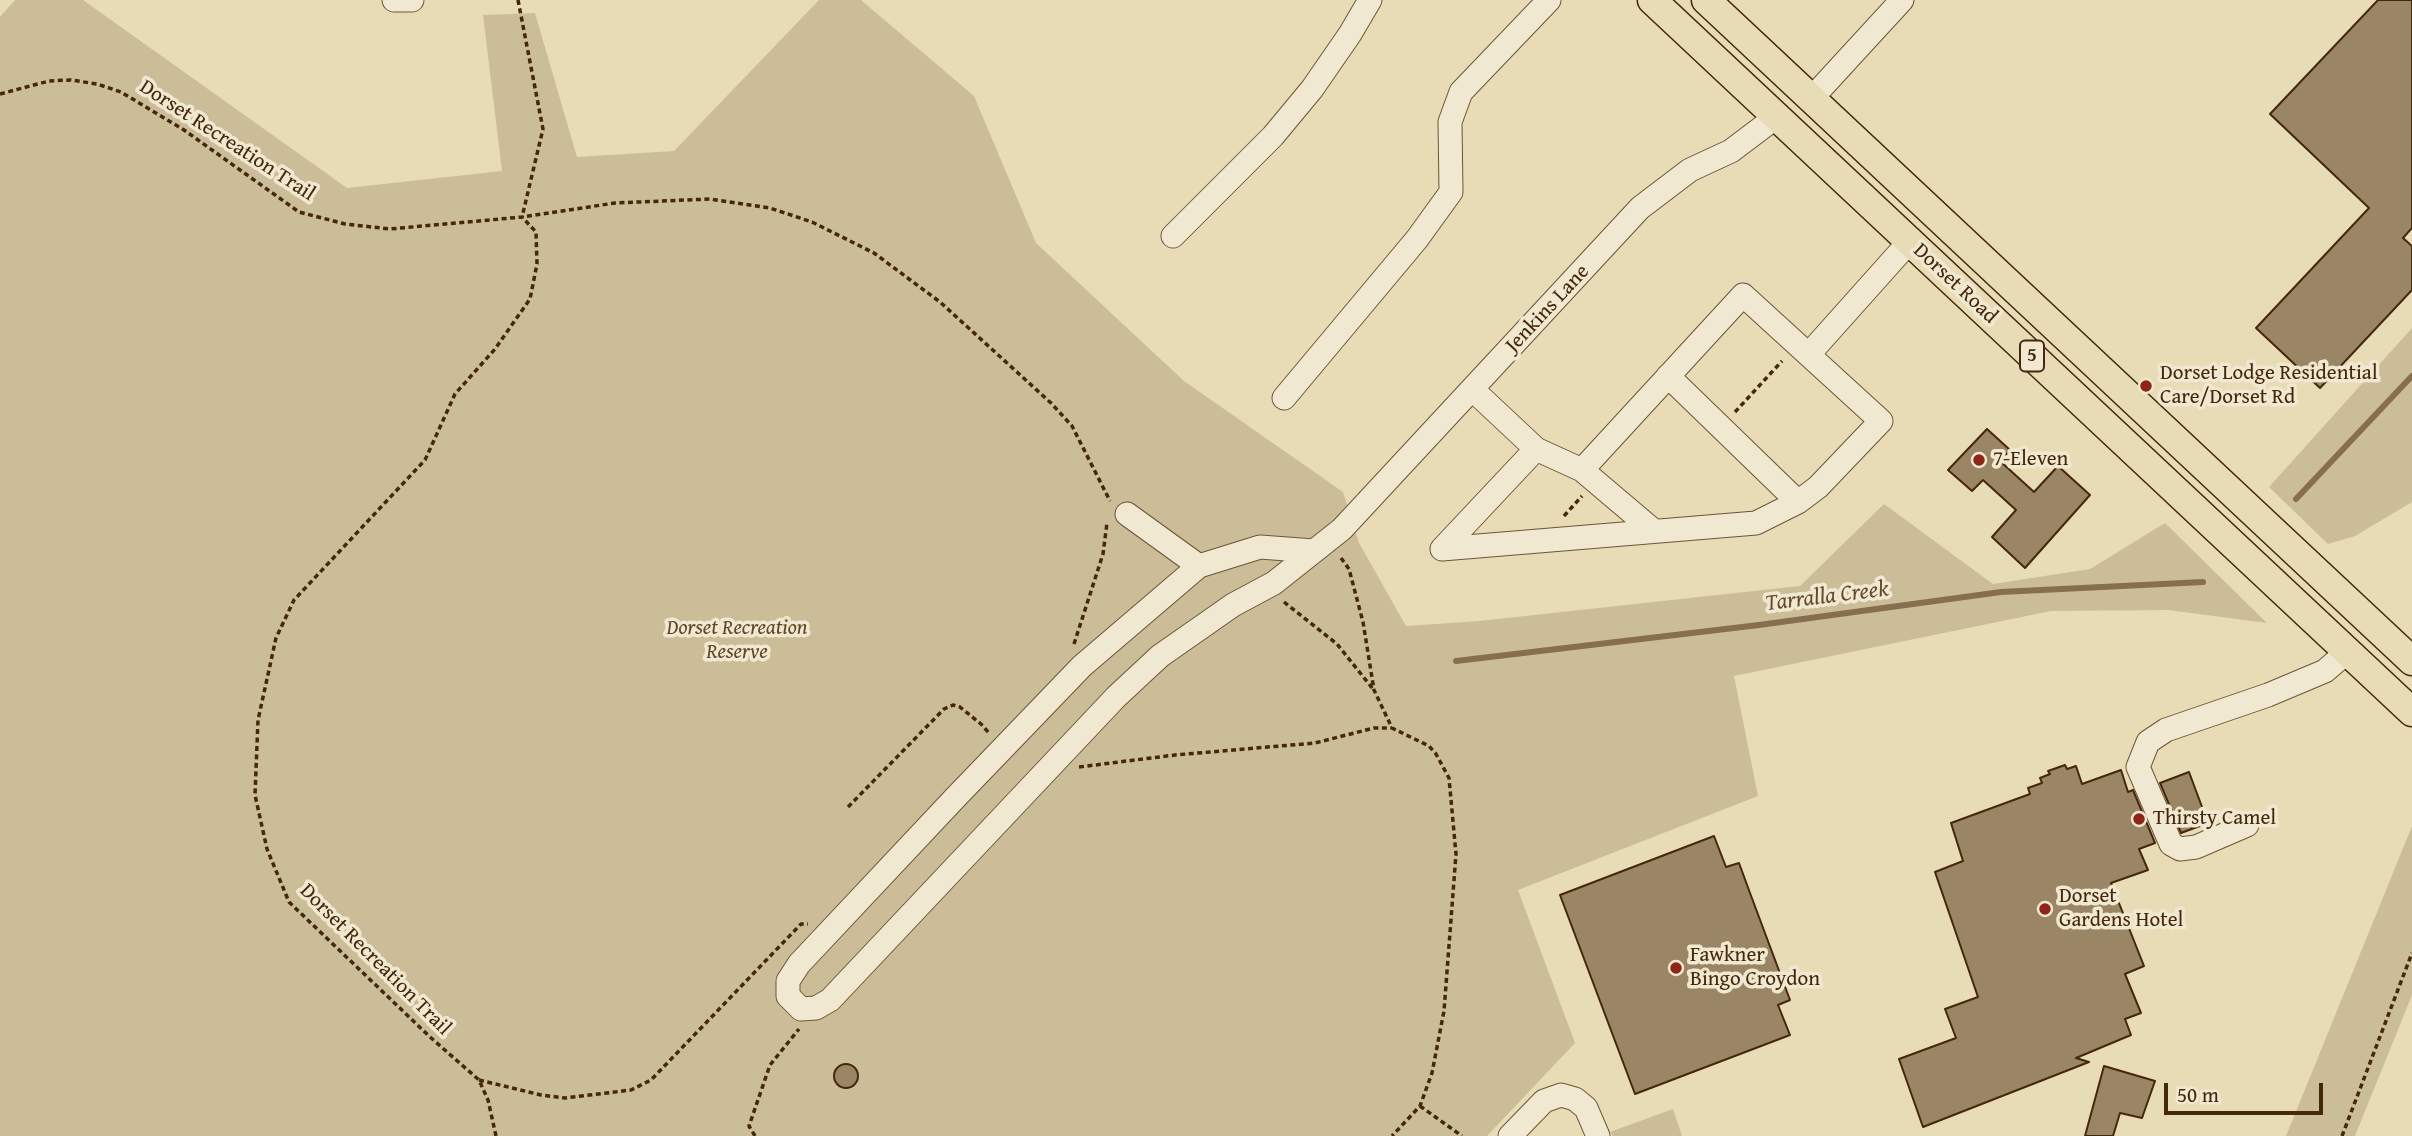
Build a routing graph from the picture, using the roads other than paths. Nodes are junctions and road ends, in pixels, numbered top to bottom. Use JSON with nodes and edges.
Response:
{"nodes":[{"id":1,"x":394,"y":0,"type":"edge"},
{"id":2,"x":412,"y":0,"type":"edge"},
{"id":3,"x":1370,"y":0,"type":"edge"},
{"id":4,"x":1549,"y":0,"type":"edge"},
{"id":5,"x":1652,"y":0,"type":"edge"},
{"id":6,"x":1706,"y":0,"type":"edge"},
{"id":7,"x":1902,"y":0,"type":"edge"},
{"id":8,"x":1812,"y":98,"type":"junction"},
{"id":9,"x":1776,"y":117,"type":"junction"},
{"id":10,"x":1173,"y":236,"type":"dead end"},
{"id":11,"x":1910,"y":241,"type":"junction"},
{"id":12,"x":1803,"y":349,"type":"junction"},
{"id":13,"x":2081,"y":351,"type":"junction"},
{"id":14,"x":1668,"y":376,"type":"junction"},
{"id":15,"x":2054,"y":378,"type":"junction"},
{"id":16,"x":1473,"y":390,"type":"junction"},
{"id":17,"x":1284,"y":398,"type":"dead end"},
{"id":18,"x":1536,"y":449,"type":"junction"},
{"id":19,"x":1589,"y":476,"type":"junction"},
{"id":20,"x":1798,"y":502,"type":"junction"},
{"id":21,"x":1118,"y":507,"type":"road end"},
{"id":22,"x":1654,"y":531,"type":"junction"},
{"id":23,"x":1328,"y":540,"type":"junction"},
{"id":24,"x":1199,"y":566,"type":"junction"},
{"id":25,"x":2373,"y":625,"type":"junction"},
{"id":26,"x":2347,"y":652,"type":"junction"},
{"id":27,"x":2412,"y":661,"type":"edge"},
{"id":28,"x":2412,"y":712,"type":"edge"},
{"id":29,"x":2247,"y":825,"type":"dead end"},
{"id":30,"x":1510,"y":1136,"type":"edge"},
{"id":31,"x":1598,"y":1136,"type":"edge"}],
"edges":[{"from":1,"to":2,"type":"street"},
{"from":3,"to":10,"type":"street"},
{"from":4,"to":17,"type":"street"},
{"from":5,"to":9,"type":"main road","name":"Dorset Road","number":"5"},
{"from":6,"to":8,"type":"main road","name":"Dorset Road","number":"5"},
{"from":7,"to":8,"type":"street"},
{"from":8,"to":9,"type":"main road"},
{"from":8,"to":13,"type":"main road","name":"Dorset Road","number":"5"},
{"from":9,"to":11,"type":"main road","name":"Dorset Road","number":"5"},
{"from":9,"to":16,"type":"street","name":"Jenkins Lane"},
{"from":11,"to":12,"type":"street"},
{"from":11,"to":15,"type":"main road","name":"Dorset Road","number":"5"},
{"from":12,"to":14,"type":"street"},
{"from":12,"to":20,"type":"street"},
{"from":13,"to":15,"type":"main road"},
{"from":13,"to":25,"type":"main road","name":"Dorset Road","number":"5"},
{"from":14,"to":19,"type":"street"},
{"from":14,"to":20,"type":"street"},
{"from":15,"to":26,"type":"main road","name":"Dorset Road","number":"5"},
{"from":16,"to":18,"type":"street"},
{"from":16,"to":23,"type":"street","name":"Jenkins Lane"},
{"from":18,"to":19,"type":"street"},
{"from":18,"to":22,"type":"street"},
{"from":19,"to":22,"type":"street"},
{"from":20,"to":22,"type":"street"},
{"from":21,"to":24,"type":"street"},
{"from":23,"to":24,"type":"street"},
{"from":23,"to":24,"type":"street","name":"Jenkins Lane"},
{"from":25,"to":26,"type":"main road"},
{"from":25,"to":27,"type":"main road","name":"Dorset Road","number":"5"},
{"from":26,"to":28,"type":"main road","name":"Dorset Road","number":"5"},
{"from":26,"to":29,"type":"street"},
{"from":30,"to":31,"type":"street"}]}
